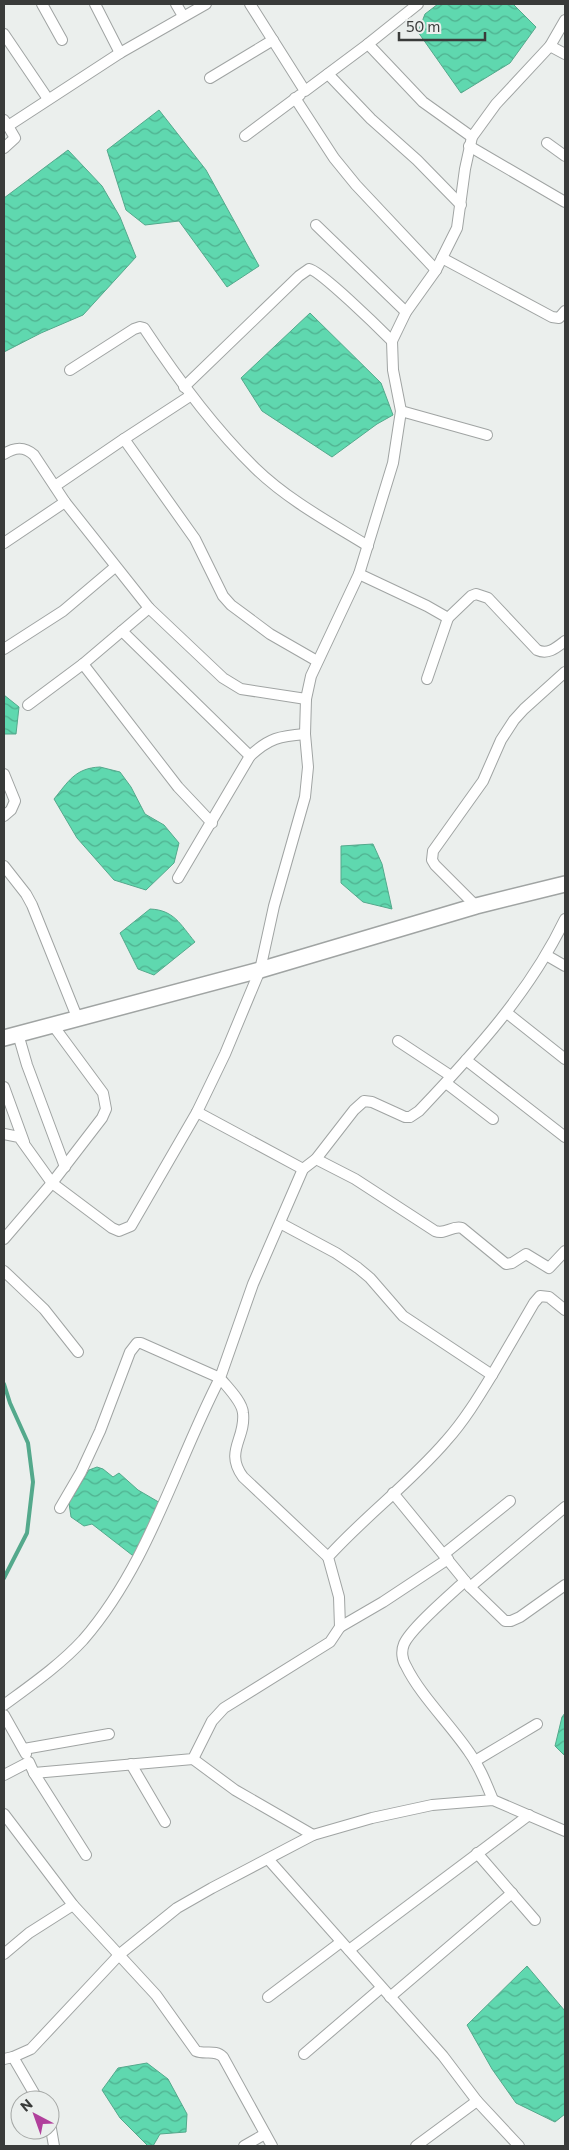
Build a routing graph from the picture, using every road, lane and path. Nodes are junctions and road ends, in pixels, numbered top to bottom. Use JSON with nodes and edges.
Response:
{"nodes":[{"id":1,"x":42,"y":4,"type":"edge"},
{"id":2,"x":96,"y":4,"type":"edge"},
{"id":3,"x":176,"y":4,"type":"edge"},
{"id":4,"x":206,"y":4,"type":"edge"},
{"id":5,"x":250,"y":4,"type":"edge"},
{"id":6,"x":418,"y":4,"type":"edge"},
{"id":7,"x":183,"y":16,"type":"junction"},
{"id":8,"x":565,"y":20,"type":"edge"},
{"id":9,"x":4,"y":34,"type":"edge"},
{"id":10,"x":62,"y":40,"type":"dead end"},
{"id":11,"x":273,"y":40,"type":"junction"},
{"id":12,"x":368,"y":44,"type":"junction"},
{"id":13,"x":550,"y":46,"type":"junction"},
{"id":14,"x":120,"y":54,"type":"junction"},
{"id":15,"x":565,"y":54,"type":"edge"},
{"id":16,"x":328,"y":74,"type":"junction"},
{"id":17,"x":210,"y":78,"type":"dead end"},
{"id":18,"x":305,"y":91,"type":"junction"},
{"id":19,"x":295,"y":98,"type":"junction"},
{"id":20,"x":48,"y":99,"type":"junction"},
{"id":21,"x":6,"y":123,"type":"edge"},
{"id":22,"x":245,"y":136,"type":"dead end"},
{"id":23,"x":471,"y":141,"type":"junction"},
{"id":24,"x":547,"y":143,"type":"dead end"},
{"id":25,"x":4,"y":148,"type":"edge"},
{"id":26,"x":565,"y":156,"type":"edge"},
{"id":27,"x":565,"y":202,"type":"edge"},
{"id":28,"x":461,"y":205,"type":"junction"},
{"id":29,"x":316,"y":225,"type":"dead end"},
{"id":30,"x":442,"y":258,"type":"junction"},
{"id":31,"x":436,"y":270,"type":"junction"},
{"id":32,"x":565,"y":311,"type":"edge"},
{"id":33,"x":406,"y":312,"type":"junction"},
{"id":34,"x":392,"y":341,"type":"junction"},
{"id":35,"x":70,"y":370,"type":"dead end"},
{"id":36,"x":184,"y":387,"type":"junction"},
{"id":37,"x":190,"y":396,"type":"junction"},
{"id":38,"x":401,"y":411,"type":"junction"},
{"id":39,"x":487,"y":436,"type":"dead end"},
{"id":40,"x":124,"y":439,"type":"junction"},
{"id":41,"x":4,"y":454,"type":"edge"},
{"id":42,"x":55,"y":486,"type":"junction"},
{"id":43,"x":64,"y":502,"type":"junction"},
{"id":44,"x":4,"y":543,"type":"edge"},
{"id":45,"x":368,"y":546,"type":"junction"},
{"id":46,"x":116,"y":567,"type":"junction"},
{"id":47,"x":359,"y":574,"type":"junction"},
{"id":48,"x":149,"y":608,"type":"junction"},
{"id":49,"x":448,"y":618,"type":"junction"},
{"id":50,"x":122,"y":631,"type":"junction"},
{"id":51,"x":565,"y":641,"type":"edge"},
{"id":52,"x":4,"y":649,"type":"edge"},
{"id":53,"x":317,"y":661,"type":"junction"},
{"id":54,"x":83,"y":664,"type":"junction"},
{"id":55,"x":565,"y":672,"type":"edge"},
{"id":56,"x":426,"y":679,"type":"dead end"},
{"id":57,"x":306,"y":699,"type":"junction"},
{"id":58,"x":28,"y":705,"type":"dead end"},
{"id":59,"x":305,"y":734,"type":"junction"},
{"id":60,"x":250,"y":756,"type":"junction"},
{"id":61,"x":4,"y":774,"type":"edge"},
{"id":62,"x":4,"y":816,"type":"edge"},
{"id":63,"x":212,"y":823,"type":"junction"},
{"id":64,"x":4,"y":866,"type":"edge"},
{"id":65,"x":178,"y":878,"type":"dead end"},
{"id":66,"x":565,"y":884,"type":"edge"},
{"id":67,"x":476,"y":906,"type":"junction"},
{"id":68,"x":565,"y":919,"type":"edge"},
{"id":69,"x":546,"y":955,"type":"junction"},
{"id":70,"x":565,"y":966,"type":"edge"},
{"id":71,"x":260,"y":970,"type":"junction"},
{"id":72,"x":507,"y":1013,"type":"junction"},
{"id":73,"x":77,"y":1017,"type":"junction"},
{"id":74,"x":52,"y":1024,"type":"junction"},
{"id":75,"x":11,"y":1036,"type":"edge"},
{"id":76,"x":398,"y":1041,"type":"dead end"},
{"id":77,"x":565,"y":1059,"type":"edge"},
{"id":78,"x":466,"y":1060,"type":"junction"},
{"id":79,"x":448,"y":1079,"type":"junction"},
{"id":80,"x":4,"y":1086,"type":"edge"},
{"id":81,"x":197,"y":1112,"type":"junction"},
{"id":82,"x":493,"y":1119,"type":"dead end"},
{"id":83,"x":4,"y":1134,"type":"edge"},
{"id":84,"x":565,"y":1137,"type":"edge"},
{"id":85,"x":24,"y":1143,"type":"junction"},
{"id":86,"x":316,"y":1159,"type":"junction"},
{"id":87,"x":65,"y":1167,"type":"junction"},
{"id":88,"x":303,"y":1169,"type":"junction"},
{"id":89,"x":52,"y":1183,"type":"junction"},
{"id":90,"x":280,"y":1223,"type":"junction"},
{"id":91,"x":4,"y":1239,"type":"edge"},
{"id":92,"x":565,"y":1251,"type":"edge"},
{"id":93,"x":4,"y":1271,"type":"edge"},
{"id":94,"x":565,"y":1310,"type":"edge"},
{"id":95,"x":78,"y":1352,"type":"dead end"},
{"id":96,"x":492,"y":1375,"type":"junction"},
{"id":97,"x":220,"y":1378,"type":"junction"},
{"id":98,"x":393,"y":1493,"type":"junction"},
{"id":99,"x":510,"y":1501,"type":"dead end"},
{"id":100,"x":60,"y":1508,"type":"dead end"},
{"id":101,"x":565,"y":1508,"type":"edge"},
{"id":102,"x":446,"y":1556,"type":"junction"},
{"id":103,"x":328,"y":1557,"type":"junction"},
{"id":104,"x":467,"y":1584,"type":"junction"},
{"id":105,"x":565,"y":1585,"type":"edge"},
{"id":106,"x":340,"y":1626,"type":"junction"},
{"id":107,"x":4,"y":1705,"type":"edge"},
{"id":108,"x":4,"y":1715,"type":"edge"},
{"id":109,"x":537,"y":1724,"type":"dead end"},
{"id":110,"x":109,"y":1734,"type":"dead end"},
{"id":111,"x":24,"y":1749,"type":"junction"},
{"id":112,"x":193,"y":1759,"type":"junction"},
{"id":113,"x":476,"y":1761,"type":"junction"},
{"id":114,"x":29,"y":1762,"type":"junction"},
{"id":115,"x":132,"y":1764,"type":"junction"},
{"id":116,"x":34,"y":1773,"type":"junction"},
{"id":117,"x":4,"y":1775,"type":"edge"},
{"id":118,"x":493,"y":1800,"type":"junction"},
{"id":119,"x":4,"y":1814,"type":"edge"},
{"id":120,"x":529,"y":1815,"type":"junction"},
{"id":121,"x":165,"y":1822,"type":"dead end"},
{"id":122,"x":565,"y":1831,"type":"edge"},
{"id":123,"x":313,"y":1835,"type":"junction"},
{"id":124,"x":477,"y":1853,"type":"junction"},
{"id":125,"x":86,"y":1855,"type":"dead end"},
{"id":126,"x":268,"y":1859,"type":"junction"},
{"id":127,"x":512,"y":1893,"type":"junction"},
{"id":128,"x":74,"y":1905,"type":"junction"},
{"id":129,"x":535,"y":1920,"type":"dead end"},
{"id":130,"x":342,"y":1942,"type":"junction"},
{"id":131,"x":349,"y":1950,"type":"junction"},
{"id":132,"x":4,"y":1954,"type":"edge"},
{"id":133,"x":120,"y":1954,"type":"junction"},
{"id":134,"x":381,"y":1988,"type":"junction"},
{"id":135,"x":268,"y":1997,"type":"dead end"},
{"id":136,"x":390,"y":1997,"type":"junction"},
{"id":137,"x":304,"y":2054,"type":"dead end"},
{"id":138,"x":8,"y":2058,"type":"edge"},
{"id":139,"x":31,"y":2090,"type":"edge"},
{"id":140,"x":477,"y":2101,"type":"junction"},
{"id":141,"x":265,"y":2134,"type":"junction"},
{"id":142,"x":244,"y":2146,"type":"edge"},
{"id":143,"x":272,"y":2146,"type":"edge"},
{"id":144,"x":416,"y":2146,"type":"edge"},
{"id":145,"x":518,"y":2146,"type":"edge"}],
"edges":[{"from":1,"to":10,"type":"street"},
{"from":2,"to":14,"type":"street"},
{"from":3,"to":7,"type":"street"},
{"from":4,"to":7,"type":"street"},
{"from":5,"to":11,"type":"street"},
{"from":6,"to":12,"type":"street"},
{"from":7,"to":14,"type":"street"},
{"from":8,"to":13,"type":"street"},
{"from":9,"to":20,"type":"street"},
{"from":11,"to":17,"type":"street"},
{"from":11,"to":18,"type":"street"},
{"from":12,"to":16,"type":"street"},
{"from":12,"to":23,"type":"street"},
{"from":13,"to":15,"type":"street"},
{"from":13,"to":23,"type":"street"},
{"from":14,"to":20,"type":"street"},
{"from":16,"to":18,"type":"street"},
{"from":16,"to":28,"type":"street"},
{"from":18,"to":19,"type":"street"},
{"from":19,"to":22,"type":"street"},
{"from":19,"to":31,"type":"street"},
{"from":20,"to":21,"type":"street"},
{"from":21,"to":25,"type":"street"},
{"from":23,"to":27,"type":"street"},
{"from":23,"to":28,"type":"street"},
{"from":24,"to":26,"type":"street"},
{"from":28,"to":30,"type":"street"},
{"from":29,"to":33,"type":"street"},
{"from":30,"to":31,"type":"street"},
{"from":30,"to":32,"type":"street"},
{"from":31,"to":33,"type":"street"},
{"from":33,"to":34,"type":"street"},
{"from":34,"to":36,"type":"street"},
{"from":34,"to":38,"type":"street"},
{"from":35,"to":36,"type":"street"},
{"from":36,"to":37,"type":"street"},
{"from":37,"to":40,"type":"street"},
{"from":37,"to":45,"type":"street"},
{"from":38,"to":39,"type":"street"},
{"from":38,"to":45,"type":"street"},
{"from":40,"to":42,"type":"street"},
{"from":40,"to":53,"type":"street"},
{"from":41,"to":42,"type":"street"},
{"from":42,"to":43,"type":"street"},
{"from":43,"to":44,"type":"street"},
{"from":43,"to":46,"type":"street"},
{"from":45,"to":47,"type":"street"},
{"from":46,"to":48,"type":"street"},
{"from":46,"to":52,"type":"street"},
{"from":47,"to":49,"type":"street"},
{"from":47,"to":53,"type":"street"},
{"from":48,"to":50,"type":"street"},
{"from":48,"to":57,"type":"street"},
{"from":49,"to":51,"type":"street"},
{"from":49,"to":56,"type":"street"},
{"from":50,"to":54,"type":"street"},
{"from":50,"to":60,"type":"street"},
{"from":53,"to":57,"type":"street"},
{"from":54,"to":58,"type":"street"},
{"from":54,"to":63,"type":"street"},
{"from":55,"to":67,"type":"street"},
{"from":57,"to":59,"type":"street"},
{"from":59,"to":60,"type":"street"},
{"from":59,"to":71,"type":"street"},
{"from":60,"to":63,"type":"street"},
{"from":61,"to":62,"type":"street"},
{"from":63,"to":65,"type":"street"},
{"from":64,"to":73,"type":"street"},
{"from":66,"to":67,"type":"main road"},
{"from":67,"to":71,"type":"main road"},
{"from":68,"to":69,"type":"street"},
{"from":69,"to":70,"type":"street"},
{"from":69,"to":72,"type":"street"},
{"from":71,"to":73,"type":"main road"},
{"from":71,"to":81,"type":"street"},
{"from":72,"to":77,"type":"street"},
{"from":72,"to":78,"type":"street"},
{"from":73,"to":74,"type":"main road"},
{"from":74,"to":75,"type":"main road"},
{"from":74,"to":87,"type":"street"},
{"from":75,"to":87,"type":"street"},
{"from":76,"to":79,"type":"street"},
{"from":78,"to":79,"type":"street"},
{"from":78,"to":84,"type":"street"},
{"from":79,"to":82,"type":"street"},
{"from":79,"to":86,"type":"street"},
{"from":80,"to":85,"type":"street"},
{"from":81,"to":88,"type":"street"},
{"from":81,"to":89,"type":"street"},
{"from":83,"to":85,"type":"street"},
{"from":85,"to":89,"type":"street"},
{"from":86,"to":88,"type":"street"},
{"from":86,"to":92,"type":"street"},
{"from":87,"to":89,"type":"street"},
{"from":88,"to":90,"type":"street"},
{"from":89,"to":91,"type":"street"},
{"from":90,"to":96,"type":"street"},
{"from":90,"to":97,"type":"street"},
{"from":93,"to":95,"type":"street"},
{"from":94,"to":96,"type":"street"},
{"from":96,"to":98,"type":"street"},
{"from":97,"to":100,"type":"street"},
{"from":97,"to":103,"type":"street"},
{"from":97,"to":107,"type":"street"},
{"from":98,"to":102,"type":"street"},
{"from":98,"to":103,"type":"street"},
{"from":99,"to":102,"type":"street"},
{"from":101,"to":104,"type":"street"},
{"from":102,"to":104,"type":"street"},
{"from":102,"to":106,"type":"street"},
{"from":103,"to":106,"type":"street"},
{"from":104,"to":105,"type":"street"},
{"from":104,"to":113,"type":"street"},
{"from":106,"to":112,"type":"street"},
{"from":108,"to":111,"type":"street"},
{"from":109,"to":113,"type":"street"},
{"from":110,"to":111,"type":"street"},
{"from":111,"to":114,"type":"street"},
{"from":112,"to":115,"type":"street"},
{"from":112,"to":123,"type":"street"},
{"from":113,"to":118,"type":"street"},
{"from":114,"to":116,"type":"street"},
{"from":114,"to":117,"type":"street"},
{"from":115,"to":116,"type":"street"},
{"from":115,"to":121,"type":"street"},
{"from":116,"to":125,"type":"street"},
{"from":118,"to":120,"type":"street"},
{"from":118,"to":123,"type":"street"},
{"from":119,"to":128,"type":"street"},
{"from":120,"to":122,"type":"street"},
{"from":120,"to":124,"type":"street"},
{"from":123,"to":126,"type":"street"},
{"from":124,"to":127,"type":"street"},
{"from":124,"to":131,"type":"street"},
{"from":126,"to":130,"type":"street"},
{"from":126,"to":133,"type":"street"},
{"from":127,"to":129,"type":"street"},
{"from":127,"to":136,"type":"street"},
{"from":128,"to":132,"type":"street"},
{"from":128,"to":133,"type":"street"},
{"from":130,"to":131,"type":"street"},
{"from":130,"to":135,"type":"street"},
{"from":131,"to":134,"type":"street"},
{"from":133,"to":138,"type":"street"},
{"from":133,"to":141,"type":"street"},
{"from":134,"to":136,"type":"street"},
{"from":134,"to":137,"type":"street"},
{"from":136,"to":140,"type":"street"},
{"from":138,"to":139,"type":"street"},
{"from":140,"to":144,"type":"street"},
{"from":140,"to":145,"type":"street"},
{"from":141,"to":142,"type":"street"},
{"from":141,"to":143,"type":"street"}]}
